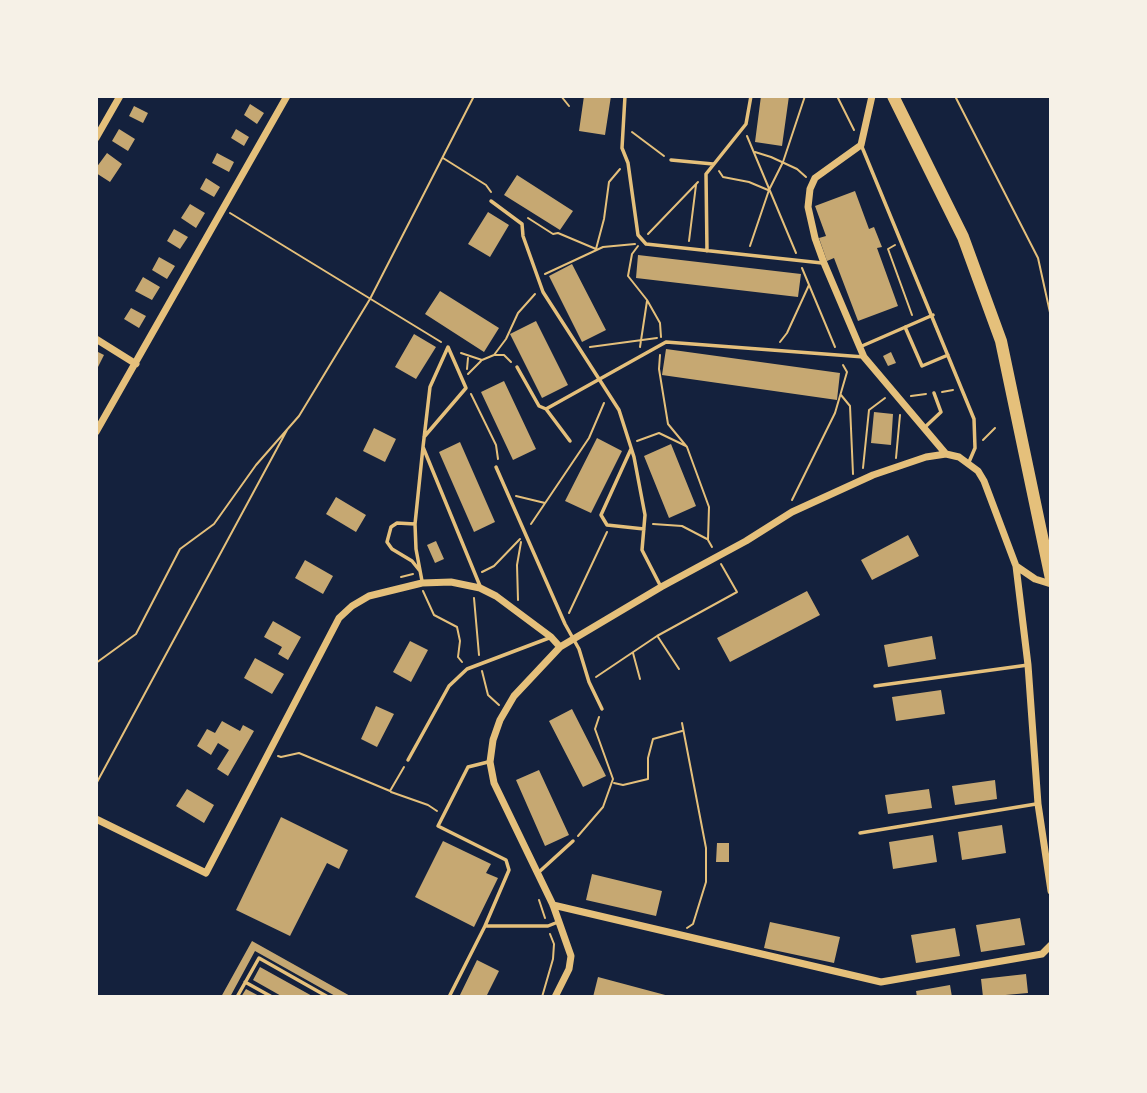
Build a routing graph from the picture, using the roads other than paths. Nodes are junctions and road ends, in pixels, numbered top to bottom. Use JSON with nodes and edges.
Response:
{"nodes":[{"id":1,"x":120,"y":96,"type":"edge"},
{"id":2,"x":287,"y":96,"type":"edge"},
{"id":3,"x":625,"y":96,"type":"edge"},
{"id":4,"x":751,"y":96,"type":"edge"},
{"id":5,"x":872,"y":96,"type":"edge"},
{"id":6,"x":893,"y":96,"type":"edge"},
{"id":7,"x":96,"y":138,"type":"edge"},
{"id":8,"x":861,"y":145,"type":"junction"},
{"id":9,"x":671,"y":160,"type":"road end"},
{"id":10,"x":713,"y":164,"type":"junction"},
{"id":11,"x":491,"y":201,"type":"road end"},
{"id":12,"x":707,"y":251,"type":"junction"},
{"id":13,"x":824,"y":263,"type":"junction"},
{"id":14,"x":933,"y":315,"type":"junction"},
{"id":15,"x":905,"y":327,"type":"junction"},
{"id":16,"x":96,"y":339,"type":"edge"},
{"id":17,"x":860,"y":347,"type":"junction"},
{"id":18,"x":948,"y":355,"type":"junction"},
{"id":19,"x":864,"y":357,"type":"junction"},
{"id":20,"x":136,"y":364,"type":"junction"},
{"id":21,"x":517,"y":367,"type":"road end"},
{"id":22,"x":599,"y":377,"type":"junction"},
{"id":23,"x":934,"y":393,"type":"dead end"},
{"id":24,"x":545,"y":409,"type":"junction"},
{"id":25,"x":924,"y":428,"type":"junction"},
{"id":26,"x":96,"y":432,"type":"edge"},
{"id":27,"x":424,"y":437,"type":"junction"},
{"id":28,"x":570,"y":441,"type":"dead end"},
{"id":29,"x":630,"y":446,"type":"junction"},
{"id":30,"x":423,"y":447,"type":"junction"},
{"id":31,"x":946,"y":454,"type":"junction"},
{"id":32,"x":969,"y":463,"type":"junction"},
{"id":33,"x":496,"y":467,"type":"road end"},
{"id":34,"x":415,"y":524,"type":"junction"},
{"id":35,"x":644,"y":529,"type":"junction"},
{"id":36,"x":1016,"y":566,"type":"junction"},
{"id":37,"x":420,"y":571,"type":"junction"},
{"id":38,"x":1051,"y":582,"type":"edge"},
{"id":39,"x":422,"y":583,"type":"junction"},
{"id":40,"x":476,"y":587,"type":"junction"},
{"id":41,"x":661,"y":587,"type":"junction"},
{"id":42,"x":551,"y":637,"type":"junction"},
{"id":43,"x":573,"y":639,"type":"junction"},
{"id":44,"x":560,"y":647,"type":"junction"},
{"id":45,"x":1028,"y":665,"type":"junction"},
{"id":46,"x":875,"y":687,"type":"dead end"},
{"id":47,"x":602,"y":709,"type":"road end"},
{"id":48,"x":408,"y":760,"type":"road end"},
{"id":49,"x":490,"y":762,"type":"junction"},
{"id":50,"x":1038,"y":804,"type":"junction"},
{"id":51,"x":96,"y":819,"type":"edge"},
{"id":52,"x":860,"y":833,"type":"dead end"},
{"id":53,"x":573,"y":841,"type":"road end"},
{"id":54,"x":537,"y":873,"type":"junction"},
{"id":55,"x":1051,"y":891,"type":"edge"},
{"id":56,"x":553,"y":905,"type":"junction"},
{"id":57,"x":559,"y":922,"type":"junction"},
{"id":58,"x":485,"y":926,"type":"junction"},
{"id":59,"x":1051,"y":945,"type":"edge"},
{"id":60,"x":245,"y":982,"type":"junction"},
{"id":61,"x":237,"y":997,"type":"edge"},
{"id":62,"x":272,"y":997,"type":"edge"},
{"id":63,"x":328,"y":997,"type":"edge"},
{"id":64,"x":449,"y":997,"type":"edge"},
{"id":65,"x":555,"y":997,"type":"edge"}],
"edges":[{"from":1,"to":7,"type":"street"},
{"from":2,"to":20,"type":"street"},
{"from":3,"to":12,"type":"lane"},
{"from":4,"to":10,"type":"lane"},
{"from":5,"to":8,"type":"street"},
{"from":6,"to":38,"type":"main road"},
{"from":8,"to":13,"type":"street"},
{"from":8,"to":14,"type":"lane"},
{"from":9,"to":10,"type":"lane"},
{"from":10,"to":12,"type":"lane"},
{"from":11,"to":22,"type":"lane"},
{"from":12,"to":13,"type":"lane"},
{"from":13,"to":17,"type":"street"},
{"from":14,"to":15,"type":"lane"},
{"from":14,"to":18,"type":"lane"},
{"from":15,"to":17,"type":"lane"},
{"from":15,"to":18,"type":"lane"},
{"from":16,"to":20,"type":"street"},
{"from":17,"to":19,"type":"street"},
{"from":18,"to":32,"type":"lane"},
{"from":19,"to":22,"type":"lane"},
{"from":19,"to":25,"type":"street"},
{"from":20,"to":26,"type":"street"},
{"from":21,"to":24,"type":"lane"},
{"from":22,"to":24,"type":"lane"},
{"from":22,"to":29,"type":"lane"},
{"from":23,"to":25,"type":"lane"},
{"from":24,"to":28,"type":"lane"},
{"from":25,"to":31,"type":"street"},
{"from":27,"to":27,"type":"lane"},
{"from":27,"to":30,"type":"lane"},
{"from":29,"to":35,"type":"lane"},
{"from":29,"to":35,"type":"lane"},
{"from":30,"to":34,"type":"lane"},
{"from":30,"to":40,"type":"lane"},
{"from":31,"to":32,"type":"street"},
{"from":31,"to":41,"type":"street"},
{"from":32,"to":36,"type":"street"},
{"from":33,"to":43,"type":"lane"},
{"from":34,"to":37,"type":"lane"},
{"from":34,"to":37,"type":"lane"},
{"from":35,"to":41,"type":"lane"},
{"from":36,"to":38,"type":"street"},
{"from":36,"to":45,"type":"street"},
{"from":37,"to":39,"type":"lane"},
{"from":39,"to":40,"type":"street"},
{"from":39,"to":51,"type":"street"},
{"from":40,"to":42,"type":"street"},
{"from":41,"to":43,"type":"street"},
{"from":42,"to":44,"type":"street"},
{"from":42,"to":48,"type":"lane"},
{"from":43,"to":44,"type":"street"},
{"from":43,"to":47,"type":"lane"},
{"from":44,"to":49,"type":"street"},
{"from":45,"to":46,"type":"lane"},
{"from":45,"to":50,"type":"street"},
{"from":49,"to":54,"type":"street"},
{"from":49,"to":58,"type":"lane"},
{"from":50,"to":52,"type":"lane"},
{"from":50,"to":55,"type":"street"},
{"from":53,"to":54,"type":"lane"},
{"from":54,"to":56,"type":"street"},
{"from":56,"to":57,"type":"street"},
{"from":56,"to":59,"type":"street"},
{"from":57,"to":58,"type":"lane"},
{"from":57,"to":65,"type":"street"},
{"from":58,"to":64,"type":"lane"},
{"from":60,"to":61,"type":"lane"},
{"from":60,"to":62,"type":"lane"},
{"from":60,"to":63,"type":"lane"}]}
